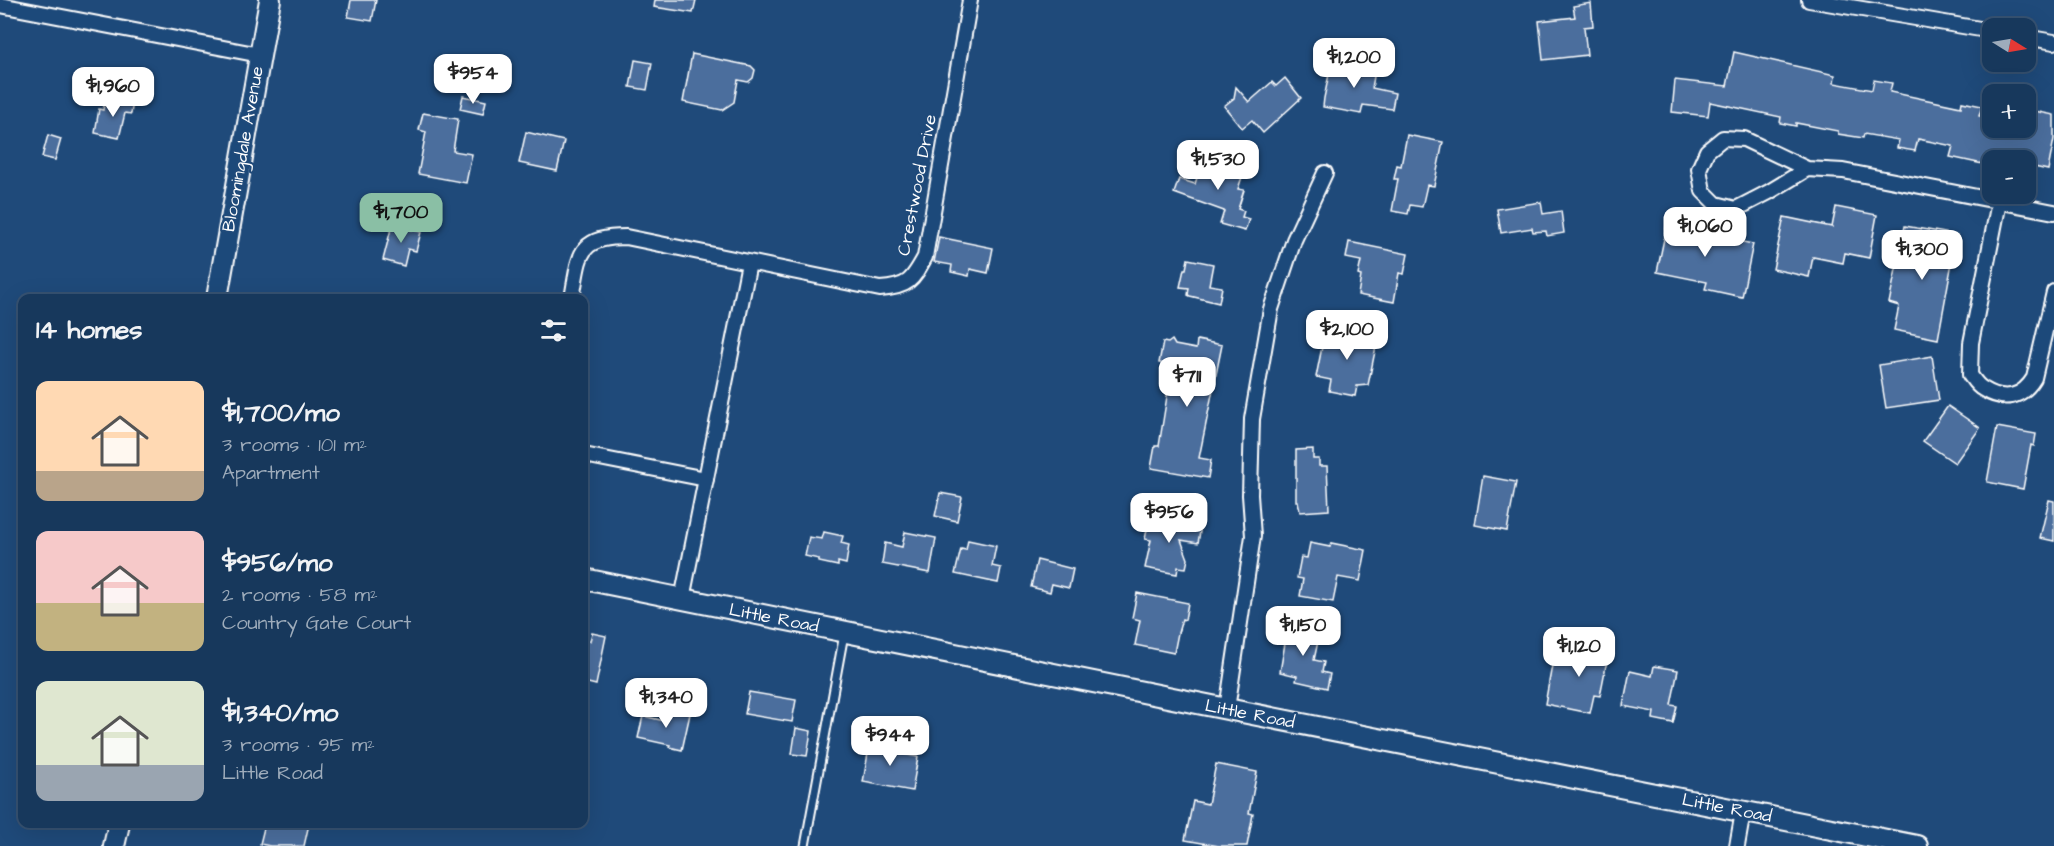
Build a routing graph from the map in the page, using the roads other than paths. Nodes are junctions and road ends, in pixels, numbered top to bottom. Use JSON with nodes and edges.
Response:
{"nodes":[{"id":1,"x":270,"y":0,"type":"edge"},
{"id":2,"x":970,"y":0,"type":"edge"},
{"id":3,"x":1809,"y":0,"type":"edge"},
{"id":4,"x":0,"y":5,"type":"edge"},
{"id":5,"x":1982,"y":29,"type":"edge"},
{"id":6,"x":2036,"y":39,"type":"edge"},
{"id":7,"x":2054,"y":42,"type":"edge"},
{"id":8,"x":260,"y":55,"type":"junction"},
{"id":9,"x":1807,"y":169,"type":"junction"},
{"id":10,"x":1325,"y":173,"type":"dead end"},
{"id":11,"x":1982,"y":199,"type":"edge"},
{"id":12,"x":1999,"y":204,"type":"edge"},
{"id":13,"x":2010,"y":204,"type":"edge"},
{"id":14,"x":2054,"y":212,"type":"edge"},
{"id":15,"x":748,"y":263,"type":"junction"},
{"id":16,"x":2054,"y":292,"type":"edge"},
{"id":17,"x":218,"y":294,"type":"edge"},
{"id":18,"x":573,"y":294,"type":"edge"},
{"id":19,"x":588,"y":456,"type":"edge"},
{"id":20,"x":706,"y":479,"type":"junction"},
{"id":21,"x":588,"y":580,"type":"edge"},
{"id":22,"x":682,"y":599,"type":"junction"},
{"id":23,"x":844,"y":632,"type":"junction"},
{"id":24,"x":1227,"y":709,"type":"junction"},
{"id":25,"x":1743,"y":812,"type":"junction"},
{"id":26,"x":118,"y":828,"type":"edge"},
{"id":27,"x":114,"y":846,"type":"edge"},
{"id":28,"x":805,"y":846,"type":"edge"},
{"id":29,"x":1737,"y":846,"type":"edge"},
{"id":30,"x":1917,"y":846,"type":"edge"}],
"edges":[{"from":1,"to":8,"type":"street","name":"Bloomingdale Avenue"},
{"from":2,"to":15,"type":"street","name":"Crestwood Drive"},
{"from":3,"to":5,"type":"street"},
{"from":4,"to":8,"type":"street"},
{"from":6,"to":7,"type":"street"},
{"from":8,"to":17,"type":"street","name":"Bloomingdale Avenue"},
{"from":9,"to":9,"type":"street"},
{"from":9,"to":11,"type":"street"},
{"from":10,"to":24,"type":"street"},
{"from":12,"to":16,"type":"street"},
{"from":13,"to":14,"type":"street"},
{"from":15,"to":18,"type":"street","name":"Crestwood Drive"},
{"from":15,"to":20,"type":"street"},
{"from":19,"to":20,"type":"street"},
{"from":20,"to":22,"type":"street"},
{"from":21,"to":22,"type":"street","name":"Little Road"},
{"from":22,"to":23,"type":"street","name":"Little Road"},
{"from":23,"to":24,"type":"street","name":"Little Road"},
{"from":23,"to":28,"type":"lane"},
{"from":24,"to":25,"type":"street","name":"Little Road"},
{"from":25,"to":29,"type":"street"},
{"from":25,"to":30,"type":"street","name":"Little Road"},
{"from":26,"to":27,"type":"street"}]}
